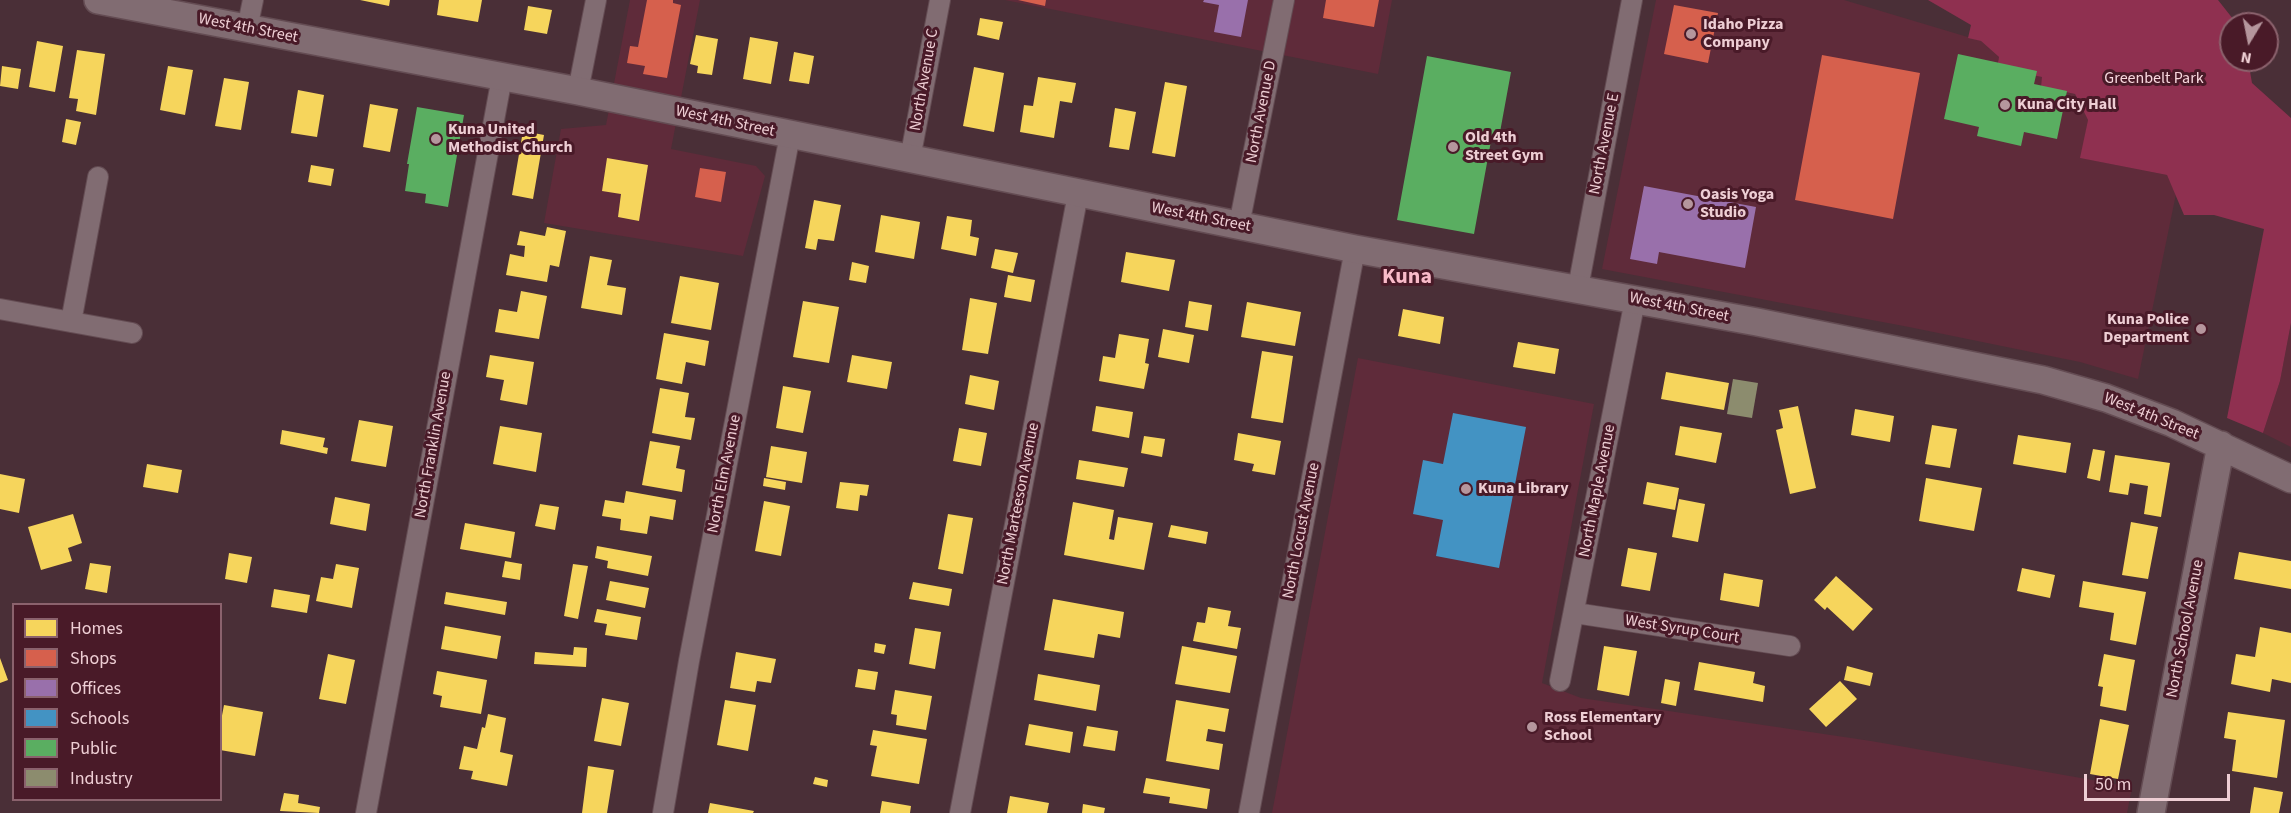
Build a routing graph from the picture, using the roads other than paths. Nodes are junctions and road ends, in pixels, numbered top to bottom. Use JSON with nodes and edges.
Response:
{"nodes":[{"id":1,"x":98,"y":0,"type":"edge"},
{"id":2,"x":253,"y":0,"type":"edge"},
{"id":3,"x":596,"y":0,"type":"edge"},
{"id":4,"x":940,"y":0,"type":"edge"},
{"id":5,"x":1284,"y":0,"type":"edge"},
{"id":6,"x":1632,"y":0,"type":"edge"},
{"id":7,"x":247,"y":29,"type":"junction"},
{"id":8,"x":502,"y":77,"type":"junction"},
{"id":9,"x":578,"y":92,"type":"junction"},
{"id":10,"x":790,"y":135,"type":"junction"},
{"id":11,"x":910,"y":159,"type":"junction"},
{"id":12,"x":98,"y":177,"type":"dead end"},
{"id":13,"x":1078,"y":194,"type":"junction"},
{"id":14,"x":1239,"y":225,"type":"junction"},
{"id":15,"x":1355,"y":249,"type":"junction"},
{"id":16,"x":1578,"y":288,"type":"junction"},
{"id":17,"x":1635,"y":300,"type":"junction"},
{"id":18,"x":0,"y":309,"type":"edge"},
{"id":19,"x":71,"y":322,"type":"junction"},
{"id":20,"x":132,"y":333,"type":"dead end"},
{"id":21,"x":2221,"y":446,"type":"junction"},
{"id":22,"x":2291,"y":479,"type":"edge"},
{"id":23,"x":1575,"y":613,"type":"junction"},
{"id":24,"x":1790,"y":646,"type":"dead end"},
{"id":25,"x":1560,"y":681,"type":"dead end"},
{"id":26,"x":366,"y":813,"type":"edge"},
{"id":27,"x":663,"y":813,"type":"edge"},
{"id":28,"x":960,"y":813,"type":"edge"},
{"id":29,"x":1249,"y":813,"type":"edge"},
{"id":30,"x":2151,"y":813,"type":"edge"}],
"edges":[{"from":1,"to":7,"type":"main road","name":"West 4th Street"},
{"from":2,"to":7,"type":"street"},
{"from":3,"to":9,"type":"street"},
{"from":4,"to":11,"type":"street","name":"North Avenue C"},
{"from":5,"to":14,"type":"street","name":"North Avenue D"},
{"from":6,"to":16,"type":"street","name":"North Avenue E"},
{"from":7,"to":8,"type":"main road","name":"West 4th Street"},
{"from":8,"to":9,"type":"main road","name":"West 4th Street"},
{"from":8,"to":26,"type":"street","name":"North Franklin Avenue"},
{"from":9,"to":10,"type":"main road","name":"West 4th Street"},
{"from":10,"to":11,"type":"main road","name":"West 4th Street"},
{"from":10,"to":27,"type":"street","name":"North Elm Avenue"},
{"from":11,"to":13,"type":"main road","name":"West 4th Street"},
{"from":12,"to":19,"type":"street"},
{"from":13,"to":14,"type":"main road","name":"West 4th Street"},
{"from":13,"to":28,"type":"street","name":"North Marteeson Avenue"},
{"from":14,"to":15,"type":"main road","name":"West 4th Street"},
{"from":15,"to":16,"type":"main road","name":"West 4th Street"},
{"from":15,"to":29,"type":"street","name":"North Locust Avenue"},
{"from":16,"to":17,"type":"main road","name":"West 4th Street"},
{"from":17,"to":21,"type":"main road","name":"West 4th Street"},
{"from":17,"to":23,"type":"street","name":"North Maple Avenue"},
{"from":18,"to":19,"type":"street"},
{"from":19,"to":20,"type":"street"},
{"from":21,"to":22,"type":"main road","name":"West 4th Street"},
{"from":21,"to":30,"type":"main road","name":"North School Avenue"},
{"from":23,"to":24,"type":"street","name":"West Syrup Court"},
{"from":23,"to":25,"type":"street","name":"North Maple Avenue"}]}
